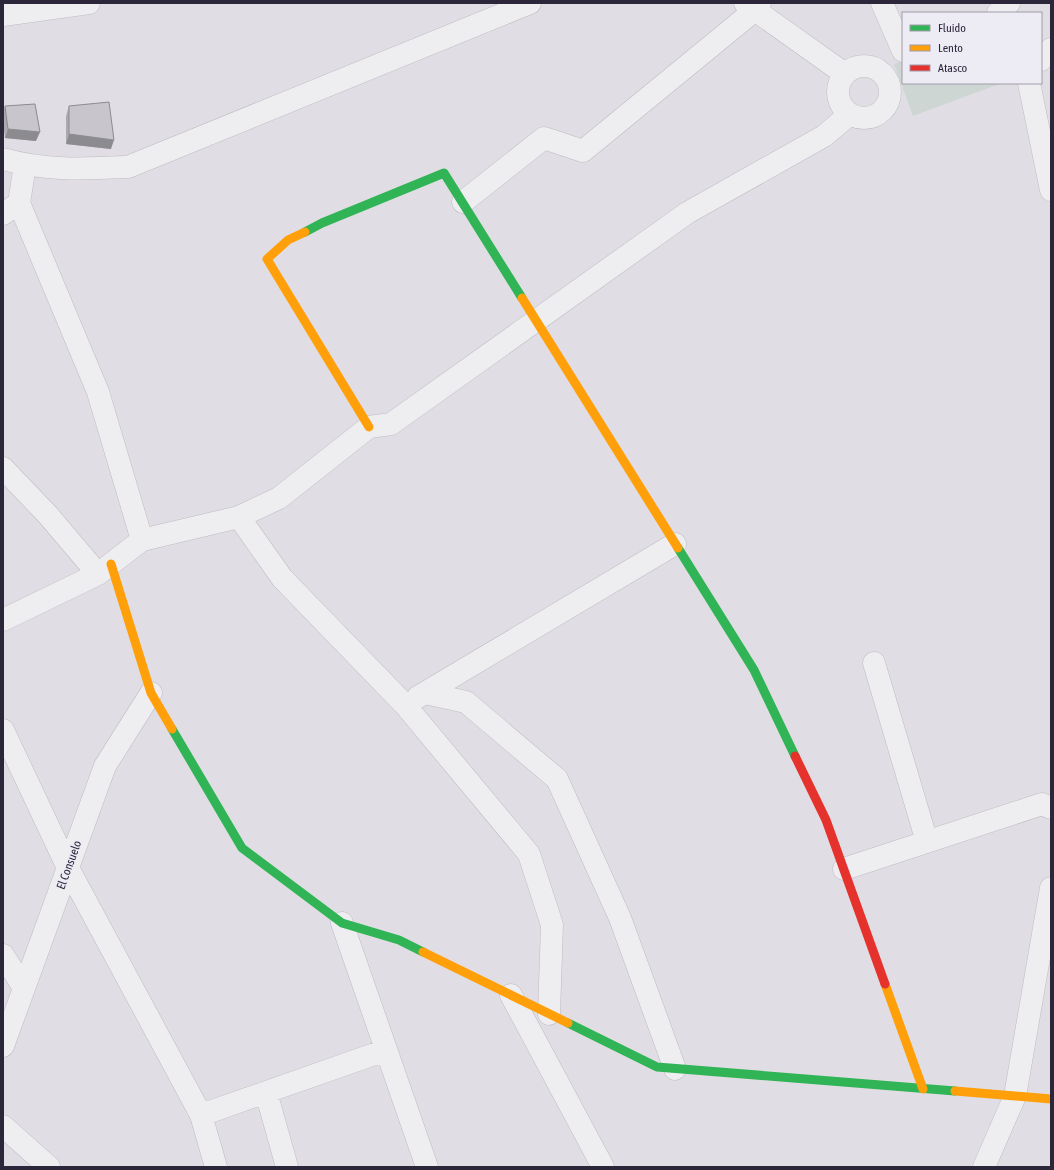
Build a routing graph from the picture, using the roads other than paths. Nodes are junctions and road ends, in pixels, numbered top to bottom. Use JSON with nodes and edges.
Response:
{"nodes":[{"id":1,"x":89,"y":3,"type":"edge"},
{"id":2,"x":530,"y":3,"type":"edge"},
{"id":3,"x":882,"y":3,"type":"edge"},
{"id":4,"x":1009,"y":3,"type":"edge"},
{"id":5,"x":754,"y":5,"type":"edge"},
{"id":6,"x":999,"y":12,"type":"edge"},
{"id":7,"x":3,"y":15,"type":"edge"},
{"id":8,"x":902,"y":49,"type":"edge"},
{"id":9,"x":1051,"y":49,"type":"edge"},
{"id":10,"x":902,"y":59,"type":"edge"},
{"id":11,"x":1042,"y":59,"type":"edge"},
{"id":12,"x":877,"y":69,"type":"junction"},
{"id":13,"x":845,"y":74,"type":"junction"},
{"id":14,"x":1029,"y":84,"type":"edge"},
{"id":15,"x":850,"y":114,"type":"junction"},
{"id":16,"x":3,"y":159,"type":"edge"},
{"id":17,"x":25,"y":165,"type":"junction"},
{"id":18,"x":1051,"y":190,"type":"edge"},
{"id":19,"x":463,"y":202,"type":"junction"},
{"id":20,"x":11,"y":208,"type":"edge"},
{"id":21,"x":536,"y":320,"type":"junction"},
{"id":22,"x":369,"y":427,"type":"junction"},
{"id":23,"x":3,"y":468,"type":"edge"},
{"id":24,"x":246,"y":514,"type":"junction"},
{"id":25,"x":142,"y":540,"type":"junction"},
{"id":26,"x":675,"y":544,"type":"junction"},
{"id":27,"x":104,"y":569,"type":"junction"},
{"id":28,"x":3,"y":620,"type":"edge"},
{"id":29,"x":874,"y":663,"type":"dead end"},
{"id":30,"x":151,"y":693,"type":"junction"},
{"id":31,"x":425,"y":693,"type":"junction"},
{"id":32,"x":405,"y":705,"type":"junction"},
{"id":33,"x":3,"y":730,"type":"edge"},
{"id":34,"x":1051,"y":808,"type":"edge"},
{"id":35,"x":927,"y":842,"type":"junction"},
{"id":36,"x":68,"y":868,"type":"junction"},
{"id":37,"x":844,"y":869,"type":"junction"},
{"id":38,"x":1051,"y":888,"type":"edge"},
{"id":39,"x":342,"y":923,"type":"junction"},
{"id":40,"x":1047,"y":941,"type":"edge"},
{"id":41,"x":3,"y":955,"type":"edge"},
{"id":42,"x":24,"y":988,"type":"junction"},
{"id":43,"x":511,"y":995,"type":"junction"},
{"id":44,"x":553,"y":1016,"type":"junction"},
{"id":45,"x":3,"y":1046,"type":"edge"},
{"id":46,"x":386,"y":1050,"type":"junction"},
{"id":47,"x":666,"y":1068,"type":"junction"},
{"id":48,"x":923,"y":1088,"type":"junction"},
{"id":49,"x":266,"y":1092,"type":"junction"},
{"id":50,"x":1014,"y":1096,"type":"junction"},
{"id":51,"x":1051,"y":1099,"type":"edge"},
{"id":52,"x":201,"y":1115,"type":"junction"},
{"id":53,"x":3,"y":1126,"type":"edge"},
{"id":54,"x":49,"y":1167,"type":"edge"},
{"id":55,"x":216,"y":1167,"type":"edge"},
{"id":56,"x":287,"y":1167,"type":"edge"},
{"id":57,"x":427,"y":1167,"type":"edge"},
{"id":58,"x":601,"y":1167,"type":"edge"},
{"id":59,"x":984,"y":1167,"type":"edge"}],
"edges":[{"from":1,"to":7,"type":"street"},
{"from":2,"to":17,"type":"street"},
{"from":3,"to":8,"type":"street"},
{"from":4,"to":6,"type":"street"},
{"from":5,"to":13,"type":"street"},
{"from":5,"to":19,"type":"street"},
{"from":9,"to":11,"type":"street"},
{"from":10,"to":12,"type":"street"},
{"from":12,"to":13,"type":"street"},
{"from":12,"to":15,"type":"street"},
{"from":13,"to":15,"type":"street"},
{"from":14,"to":18,"type":"street"},
{"from":15,"to":21,"type":"street"},
{"from":16,"to":17,"type":"street"},
{"from":17,"to":20,"type":"street"},
{"from":19,"to":21,"type":"street"},
{"from":19,"to":22,"type":"street"},
{"from":20,"to":25,"type":"street"},
{"from":21,"to":22,"type":"street"},
{"from":21,"to":26,"type":"street"},
{"from":22,"to":24,"type":"street"},
{"from":23,"to":27,"type":"street"},
{"from":24,"to":25,"type":"street"},
{"from":24,"to":32,"type":"street"},
{"from":25,"to":27,"type":"street"},
{"from":26,"to":31,"type":"street"},
{"from":26,"to":37,"type":"street"},
{"from":27,"to":28,"type":"street"},
{"from":27,"to":30,"type":"street"},
{"from":29,"to":35,"type":"street"},
{"from":30,"to":36,"type":"street","name":"El Consuelo"},
{"from":30,"to":39,"type":"street"},
{"from":31,"to":32,"type":"street"},
{"from":31,"to":47,"type":"street"},
{"from":32,"to":44,"type":"street"},
{"from":33,"to":36,"type":"street"},
{"from":34,"to":35,"type":"street"},
{"from":35,"to":37,"type":"street"},
{"from":36,"to":42,"type":"street","name":"El Consuelo"},
{"from":36,"to":52,"type":"street"},
{"from":37,"to":48,"type":"street"},
{"from":38,"to":40,"type":"street"},
{"from":39,"to":43,"type":"street"},
{"from":39,"to":46,"type":"street"},
{"from":40,"to":50,"type":"street"},
{"from":41,"to":42,"type":"street"},
{"from":42,"to":45,"type":"street","name":"El Consuelo"},
{"from":43,"to":44,"type":"street"},
{"from":43,"to":58,"type":"street"},
{"from":44,"to":47,"type":"street"},
{"from":46,"to":49,"type":"street"},
{"from":46,"to":57,"type":"street"},
{"from":47,"to":48,"type":"street"},
{"from":48,"to":50,"type":"street"},
{"from":49,"to":52,"type":"street"},
{"from":49,"to":56,"type":"street"},
{"from":50,"to":51,"type":"street"},
{"from":50,"to":59,"type":"street"},
{"from":52,"to":55,"type":"street"},
{"from":53,"to":54,"type":"street"}]}
